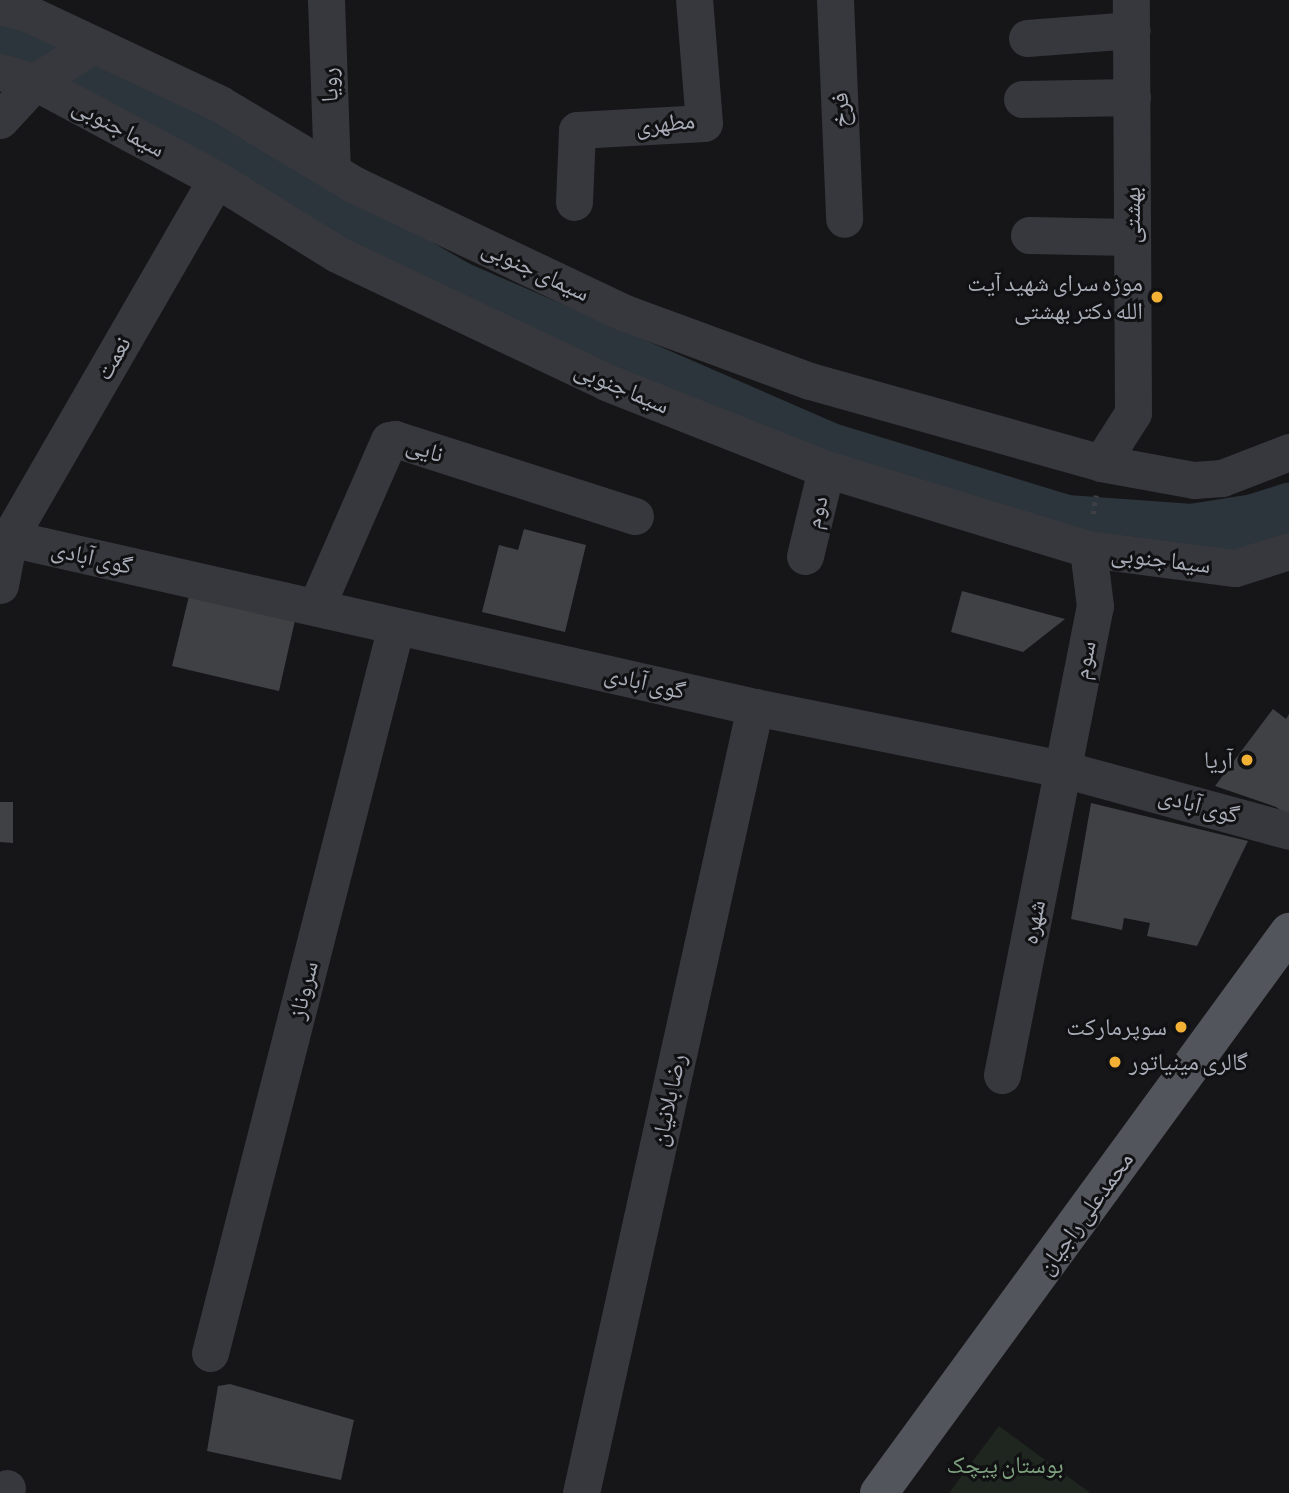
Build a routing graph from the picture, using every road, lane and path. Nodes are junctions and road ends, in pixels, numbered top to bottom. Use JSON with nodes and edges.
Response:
{"nodes":[{"id":1,"x":326,"y":0,"type":"edge"},
{"id":2,"x":694,"y":0,"type":"edge"},
{"id":3,"x":835,"y":0,"type":"edge"},
{"id":4,"x":0,"y":6,"type":"edge"},
{"id":5,"x":1131,"y":15,"type":"edge"},
{"id":6,"x":1027,"y":38,"type":"dead end"},
{"id":7,"x":93,"y":45,"type":"junction"},
{"id":8,"x":0,"y":72,"type":"edge"},
{"id":9,"x":35,"y":82,"type":"junction"},
{"id":10,"x":1132,"y":97,"type":"junction"},
{"id":11,"x":1022,"y":99,"type":"dead end"},
{"id":12,"x":0,"y":120,"type":"edge"},
{"id":13,"x":332,"y":171,"type":"junction"},
{"id":14,"x":216,"y":179,"type":"junction"},
{"id":15,"x":574,"y":202,"type":"dead end"},
{"id":16,"x":844,"y":219,"type":"dead end"},
{"id":17,"x":1029,"y":236,"type":"dead end"},
{"id":18,"x":1132,"y":237,"type":"junction"},
{"id":19,"x":1289,"y":452,"type":"edge"},
{"id":20,"x":1101,"y":463,"type":"junction"},
{"id":21,"x":826,"y":469,"type":"junction"},
{"id":22,"x":635,"y":516,"type":"dead end"},
{"id":23,"x":5,"y":537,"type":"edge"},
{"id":24,"x":1088,"y":549,"type":"junction"},
{"id":25,"x":1289,"y":551,"type":"edge"},
{"id":26,"x":805,"y":556,"type":"dead end"},
{"id":27,"x":0,"y":585,"type":"edge"},
{"id":28,"x":316,"y":607,"type":"junction"},
{"id":29,"x":396,"y":626,"type":"junction"},
{"id":30,"x":754,"y":707,"type":"junction"},
{"id":31,"x":1063,"y":769,"type":"junction"},
{"id":32,"x":1289,"y":831,"type":"edge"},
{"id":33,"x":1289,"y":932,"type":"edge"},
{"id":34,"x":1289,"y":977,"type":"edge"},
{"id":35,"x":1002,"y":1075,"type":"dead end"},
{"id":36,"x":210,"y":1353,"type":"dead end"},
{"id":37,"x":581,"y":1493,"type":"edge"},
{"id":38,"x":879,"y":1493,"type":"edge"},
{"id":39,"x":905,"y":1493,"type":"edge"}],
"edges":[{"from":1,"to":13,"type":"street","name":"رویا"},
{"from":2,"to":15,"type":"street","name":"مطهری"},
{"from":3,"to":16,"type":"street","name":"فرخ"},
{"from":4,"to":7,"type":"street","name":"سیمای جنوبی"},
{"from":5,"to":6,"type":"street"},
{"from":5,"to":10,"type":"street","name":"بهشتی"},
{"from":7,"to":9,"type":"street"},
{"from":7,"to":13,"type":"street","name":"سیمای جنوبی"},
{"from":8,"to":9,"type":"street","name":"سیما جنوبی"},
{"from":9,"to":12,"type":"street"},
{"from":9,"to":14,"type":"street","name":"سیما جنوبی"},
{"from":10,"to":11,"type":"street"},
{"from":10,"to":18,"type":"street","name":"بهشتی"},
{"from":13,"to":20,"type":"street","name":"سیمای جنوبی"},
{"from":14,"to":21,"type":"street","name":"سیما جنوبی"},
{"from":14,"to":23,"type":"street","name":"نعمت"},
{"from":17,"to":18,"type":"street"},
{"from":18,"to":20,"type":"street","name":"بهشتی"},
{"from":19,"to":20,"type":"street"},
{"from":20,"to":24,"type":"path"},
{"from":21,"to":24,"type":"street","name":"سیما جنوبی"},
{"from":21,"to":26,"type":"street","name":"دوم"},
{"from":22,"to":28,"type":"street","name":"نایی"},
{"from":23,"to":27,"type":"street","name":"نعمت"},
{"from":23,"to":28,"type":"street","name":"گوی آبادی"},
{"from":24,"to":25,"type":"street","name":"سیما جنوبی"},
{"from":24,"to":31,"type":"street","name":"سوم"},
{"from":28,"to":29,"type":"street","name":"گوی آبادی"},
{"from":29,"to":30,"type":"street","name":"گوی آبادی"},
{"from":29,"to":36,"type":"street","name":"سروناز"},
{"from":30,"to":31,"type":"street","name":"گوی آبادی"},
{"from":30,"to":37,"type":"street","name":"رضا بلانیان"},
{"from":31,"to":32,"type":"street","name":"گوی آبادی"},
{"from":31,"to":35,"type":"street","name":"شهره"},
{"from":33,"to":38,"type":"main road","name":"محمدعلی راجیان"},
{"from":34,"to":39,"type":"main road","name":"محمدعلی راجیان"}]}
